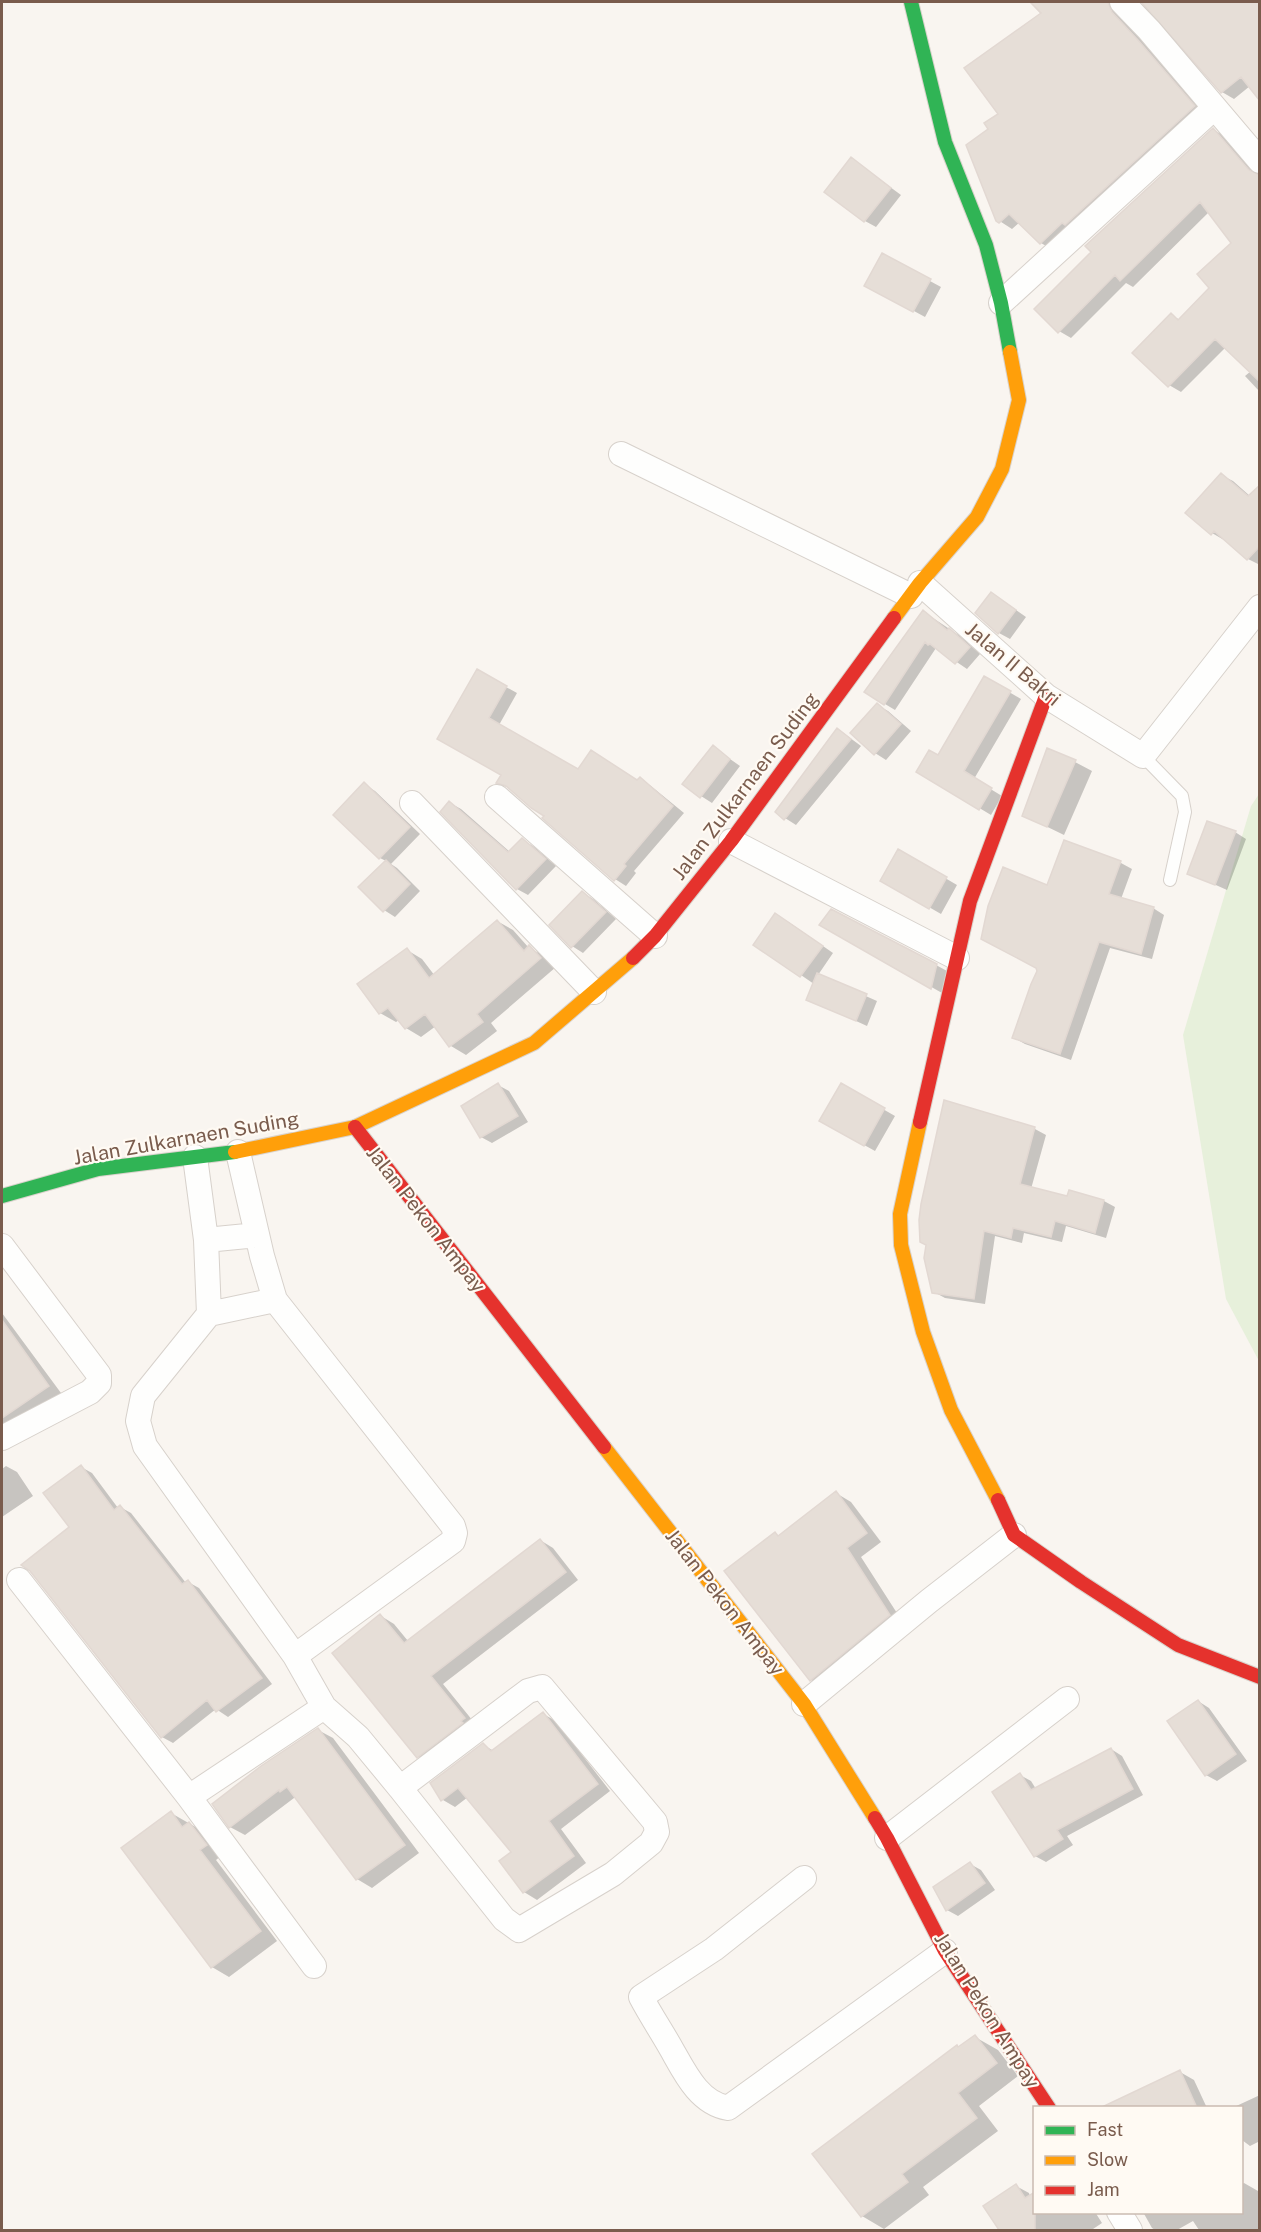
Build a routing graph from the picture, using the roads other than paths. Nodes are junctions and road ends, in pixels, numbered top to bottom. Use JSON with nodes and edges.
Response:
{"nodes":[{"id":1,"x":911,"y":2,"type":"edge"},
{"id":2,"x":1122,"y":2,"type":"edge"},
{"id":3,"x":1214,"y":108,"type":"junction"},
{"id":4,"x":1260,"y":161,"type":"edge"},
{"id":5,"x":1001,"y":303,"type":"junction"},
{"id":6,"x":621,"y":454,"type":"dead end"},
{"id":7,"x":915,"y":590,"type":"junction"},
{"id":8,"x":1260,"y":607,"type":"edge"},
{"id":9,"x":1046,"y":696,"type":"junction"},
{"id":10,"x":1143,"y":756,"type":"junction"},
{"id":11,"x":497,"y":797,"type":"dead end"},
{"id":12,"x":412,"y":804,"type":"dead end"},
{"id":13,"x":731,"y":841,"type":"junction"},
{"id":14,"x":1170,"y":880,"type":"dead end"},
{"id":15,"x":655,"y":936,"type":"junction"},
{"id":16,"x":957,"y":958,"type":"junction"},
{"id":17,"x":594,"y":992,"type":"junction"},
{"id":18,"x":355,"y":1127,"type":"junction"},
{"id":19,"x":238,"y":1152,"type":"junction"},
{"id":20,"x":195,"y":1157,"type":"junction"},
{"id":21,"x":2,"y":1196,"type":"edge"},
{"id":22,"x":258,"y":1235,"type":"junction"},
{"id":23,"x":206,"y":1240,"type":"junction"},
{"id":24,"x":2,"y":1246,"type":"edge"},
{"id":25,"x":275,"y":1300,"type":"junction"},
{"id":26,"x":209,"y":1314,"type":"junction"},
{"id":27,"x":2,"y":1438,"type":"edge"},
{"id":28,"x":1014,"y":1535,"type":"junction"},
{"id":29,"x":19,"y":1580,"type":"dead end"},
{"id":30,"x":295,"y":1656,"type":"junction"},
{"id":31,"x":1260,"y":1677,"type":"edge"},
{"id":32,"x":1067,"y":1699,"type":"dead end"},
{"id":33,"x":804,"y":1704,"type":"junction"},
{"id":34,"x":324,"y":1707,"type":"junction"},
{"id":35,"x":400,"y":1788,"type":"junction"},
{"id":36,"x":189,"y":1797,"type":"junction"},
{"id":37,"x":887,"y":1838,"type":"junction"},
{"id":38,"x":804,"y":1878,"type":"dead end"},
{"id":39,"x":945,"y":1951,"type":"junction"},
{"id":40,"x":314,"y":1966,"type":"dead end"},
{"id":41,"x":1048,"y":2106,"type":"edge"},
{"id":42,"x":1120,"y":2214,"type":"edge"},
{"id":43,"x":1130,"y":2230,"type":"edge"}],
"edges":[{"from":1,"to":5,"type":"street","name":"Jalan Zulkarnaen Suding"},
{"from":2,"to":3,"type":"street"},
{"from":3,"to":4,"type":"street"},
{"from":3,"to":5,"type":"street"},
{"from":5,"to":7,"type":"street","name":"Jalan Zulkarnaen Suding"},
{"from":6,"to":7,"type":"street","name":"Jalan II Bakri"},
{"from":7,"to":9,"type":"street","name":"Jalan II Bakri"},
{"from":7,"to":13,"type":"street","name":"Jalan Zulkarnaen Suding"},
{"from":8,"to":10,"type":"street"},
{"from":9,"to":10,"type":"street","name":"Jalan II Bakri"},
{"from":9,"to":16,"type":"street"},
{"from":10,"to":14,"type":"lane"},
{"from":11,"to":15,"type":"street"},
{"from":12,"to":17,"type":"street"},
{"from":13,"to":15,"type":"street","name":"Jalan Zulkarnaen Suding"},
{"from":13,"to":16,"type":"street"},
{"from":15,"to":17,"type":"street","name":"Jalan Zulkarnaen Suding"},
{"from":16,"to":28,"type":"street"},
{"from":17,"to":18,"type":"street","name":"Jalan Zulkarnaen Suding"},
{"from":18,"to":19,"type":"street","name":"Jalan Zulkarnaen Suding"},
{"from":18,"to":33,"type":"street","name":"Jalan Pekon Ampay"},
{"from":19,"to":20,"type":"street","name":"Jalan Zulkarnaen Suding"},
{"from":19,"to":22,"type":"street"},
{"from":20,"to":21,"type":"street","name":"Jalan Zulkarnaen Suding"},
{"from":20,"to":23,"type":"street"},
{"from":22,"to":23,"type":"street"},
{"from":22,"to":25,"type":"street"},
{"from":23,"to":26,"type":"street"},
{"from":24,"to":27,"type":"street"},
{"from":25,"to":26,"type":"street"},
{"from":25,"to":30,"type":"street"},
{"from":26,"to":30,"type":"street"},
{"from":28,"to":31,"type":"street"},
{"from":28,"to":33,"type":"street"},
{"from":29,"to":36,"type":"street"},
{"from":30,"to":34,"type":"street"},
{"from":32,"to":37,"type":"street"},
{"from":33,"to":37,"type":"street","name":"Jalan Pekon Ampay"},
{"from":34,"to":35,"type":"street"},
{"from":34,"to":36,"type":"street"},
{"from":35,"to":35,"type":"street"},
{"from":36,"to":40,"type":"street"},
{"from":37,"to":39,"type":"street","name":"Jalan Pekon Ampay"},
{"from":38,"to":39,"type":"street"},
{"from":39,"to":41,"type":"street","name":"Jalan Pekon Ampay"},
{"from":42,"to":43,"type":"street"}]}
